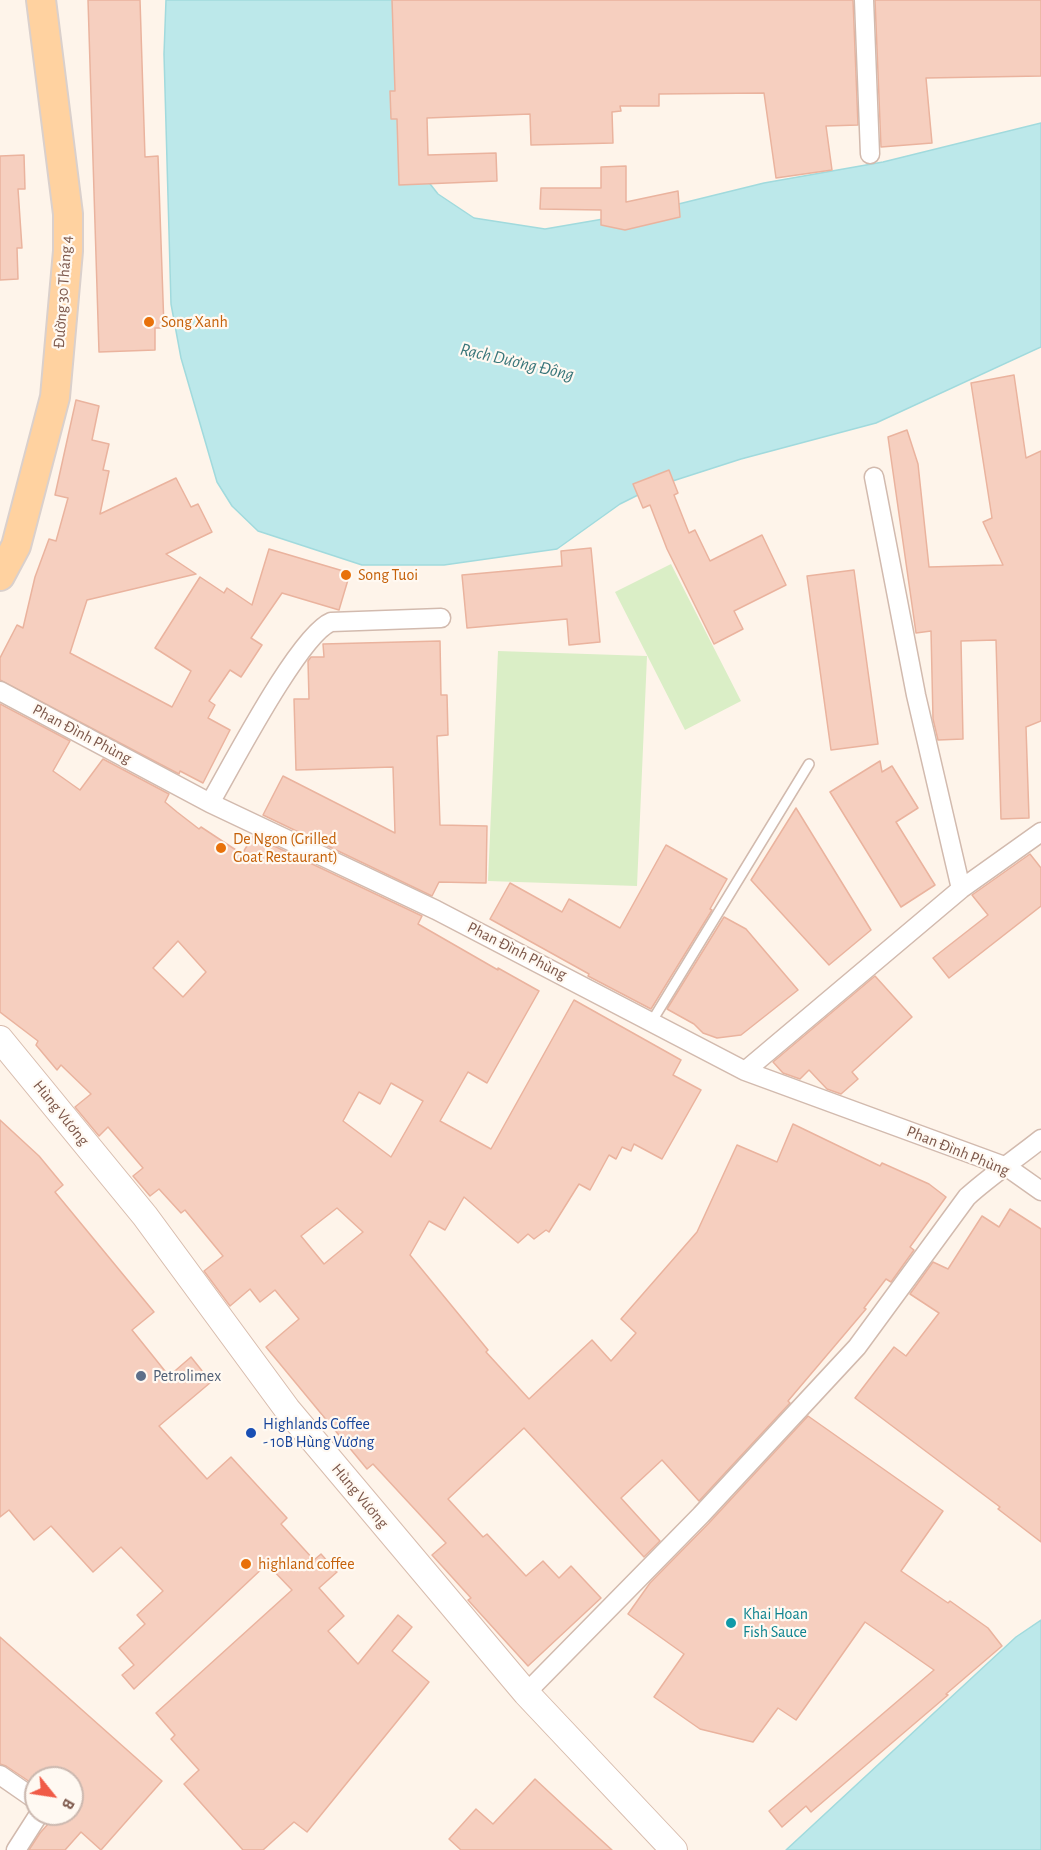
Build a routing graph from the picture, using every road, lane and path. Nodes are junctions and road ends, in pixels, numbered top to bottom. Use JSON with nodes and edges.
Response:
{"nodes":[{"id":1,"x":41,"y":0,"type":"edge"},
{"id":2,"x":864,"y":0,"type":"edge"},
{"id":3,"x":870,"y":154,"type":"dead end"},
{"id":4,"x":874,"y":477,"type":"dead end"},
{"id":5,"x":0,"y":576,"type":"edge"},
{"id":6,"x":441,"y":618,"type":"dead end"},
{"id":7,"x":0,"y":691,"type":"edge"},
{"id":8,"x":809,"y":764,"type":"dead end"},
{"id":9,"x":210,"y":803,"type":"junction"},
{"id":10,"x":1041,"y":832,"type":"edge"},
{"id":11,"x":961,"y":889,"type":"junction"},
{"id":12,"x":652,"y":1021,"type":"junction"},
{"id":13,"x":0,"y":1039,"type":"edge"},
{"id":14,"x":746,"y":1071,"type":"junction"},
{"id":15,"x":1040,"y":1142,"type":"edge"},
{"id":16,"x":1007,"y":1167,"type":"junction"},
{"id":17,"x":1041,"y":1191,"type":"edge"},
{"id":18,"x":526,"y":1693,"type":"junction"},
{"id":19,"x":0,"y":1774,"type":"edge"},
{"id":20,"x":24,"y":1791,"type":"edge"},
{"id":21,"x":31,"y":1826,"type":"edge"},
{"id":22,"x":16,"y":1850,"type":"edge"},
{"id":23,"x":674,"y":1850,"type":"edge"}],
"edges":[{"from":1,"to":5,"type":"main road","name":"Đường 30 Tháng 4"},
{"from":2,"to":3,"type":"street"},
{"from":4,"to":11,"type":"street"},
{"from":6,"to":9,"type":"street"},
{"from":7,"to":9,"type":"street","name":"Phan Đình Phùng"},
{"from":8,"to":12,"type":"lane"},
{"from":9,"to":12,"type":"street","name":"Phan Đình Phùng"},
{"from":10,"to":11,"type":"street"},
{"from":11,"to":14,"type":"street"},
{"from":12,"to":14,"type":"street","name":"Phan Đình Phùng"},
{"from":13,"to":18,"type":"main road","name":"Hùng Vương"},
{"from":14,"to":16,"type":"street","name":"Phan Đình Phùng"},
{"from":15,"to":16,"type":"street"},
{"from":16,"to":17,"type":"street","name":"Phan Đình Phùng"},
{"from":16,"to":18,"type":"street"},
{"from":18,"to":23,"type":"main road","name":"Hùng Vương"},
{"from":19,"to":20,"type":"street"},
{"from":21,"to":22,"type":"street"}]}
